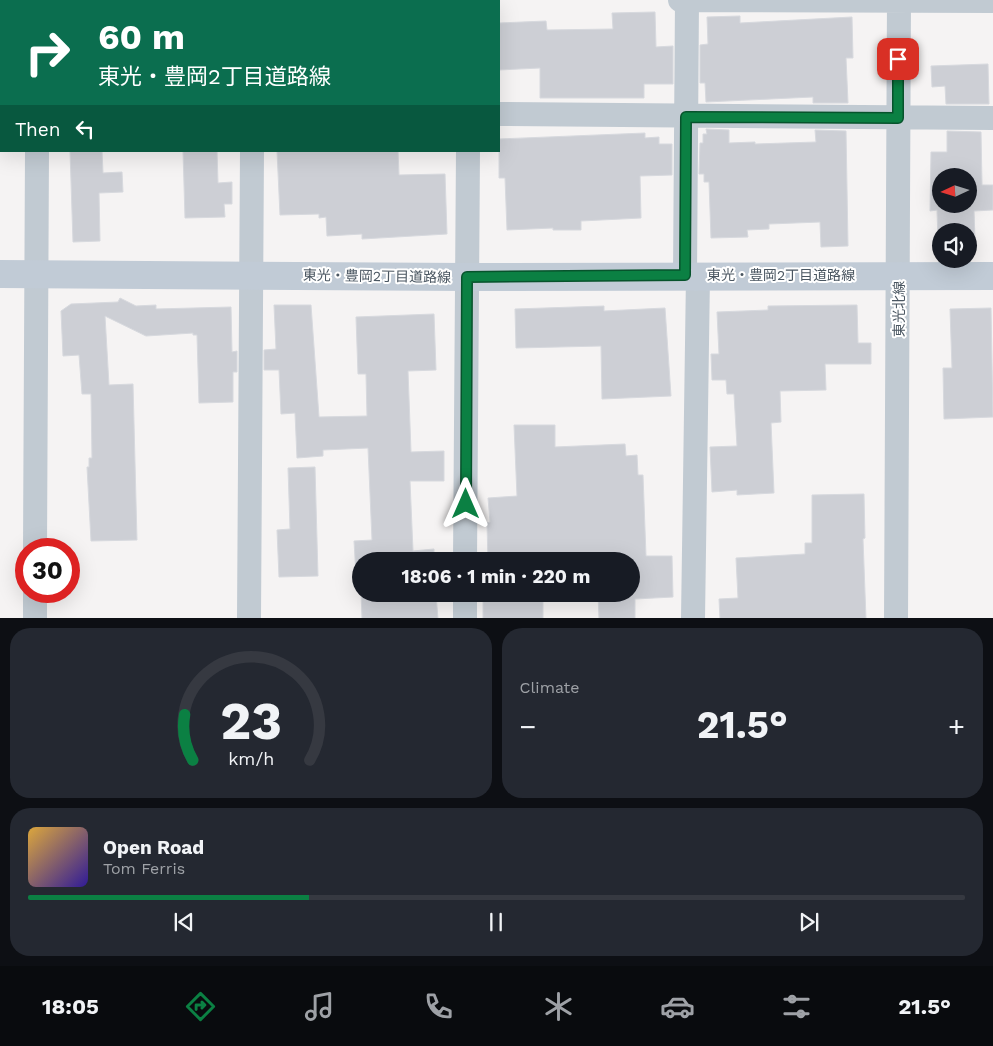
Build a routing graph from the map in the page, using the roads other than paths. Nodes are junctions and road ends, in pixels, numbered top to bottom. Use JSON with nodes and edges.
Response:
{"nodes":[{"id":1,"x":680,"y":0,"type":"edge"},
{"id":2,"x":687,"y":0,"type":"edge"},
{"id":3,"x":898,"y":0,"type":"edge"},
{"id":4,"x":993,"y":1,"type":"edge"},
{"id":5,"x":500,"y":114,"type":"edge"},
{"id":6,"x":686,"y":117,"type":"junction"},
{"id":7,"x":898,"y":118,"type":"junction"},
{"id":8,"x":993,"y":118,"type":"edge"},
{"id":9,"x":37,"y":152,"type":"edge"},
{"id":10,"x":252,"y":152,"type":"edge"},
{"id":11,"x":468,"y":152,"type":"edge"},
{"id":12,"x":0,"y":274,"type":"edge"},
{"id":13,"x":36,"y":274,"type":"junction"},
{"id":14,"x":252,"y":274,"type":"junction"},
{"id":15,"x":692,"y":275,"type":"junction"},
{"id":16,"x":899,"y":276,"type":"junction"},
{"id":17,"x":993,"y":276,"type":"edge"},
{"id":18,"x":467,"y":277,"type":"junction"},
{"id":19,"x":35,"y":538,"type":"edge"},
{"id":20,"x":465,"y":552,"type":"edge"},
{"id":21,"x":465,"y":602,"type":"edge"},
{"id":22,"x":35,"y":603,"type":"edge"},
{"id":23,"x":35,"y":618,"type":"edge"},
{"id":24,"x":248,"y":618,"type":"edge"},
{"id":25,"x":465,"y":618,"type":"edge"},
{"id":26,"x":693,"y":618,"type":"edge"},
{"id":27,"x":896,"y":618,"type":"edge"}],
"edges":[{"from":1,"to":2,"type":"street"},
{"from":2,"to":3,"type":"street"},
{"from":2,"to":6,"type":"street"},
{"from":3,"to":4,"type":"street"},
{"from":3,"to":7,"type":"street","name":"東光北線"},
{"from":5,"to":6,"type":"street"},
{"from":6,"to":7,"type":"street"},
{"from":6,"to":15,"type":"street"},
{"from":7,"to":8,"type":"street"},
{"from":7,"to":16,"type":"street","name":"東光北線"},
{"from":9,"to":13,"type":"street"},
{"from":10,"to":14,"type":"street"},
{"from":11,"to":18,"type":"street"},
{"from":12,"to":13,"type":"street","name":"東光・豊岡2丁目道路線"},
{"from":13,"to":14,"type":"street","name":"東光・豊岡2丁目道路線"},
{"from":13,"to":19,"type":"street"},
{"from":14,"to":18,"type":"street","name":"東光・豊岡2丁目道路線"},
{"from":14,"to":24,"type":"street"},
{"from":15,"to":16,"type":"street","name":"東光・豊岡2丁目道路線"},
{"from":15,"to":18,"type":"street","name":"東光・豊岡2丁目道路線"},
{"from":15,"to":26,"type":"street"},
{"from":16,"to":17,"type":"street","name":"東光・豊岡2丁目道路線"},
{"from":16,"to":27,"type":"street","name":"東光北線"},
{"from":18,"to":20,"type":"street"},
{"from":21,"to":25,"type":"street"},
{"from":22,"to":23,"type":"street"}]}
